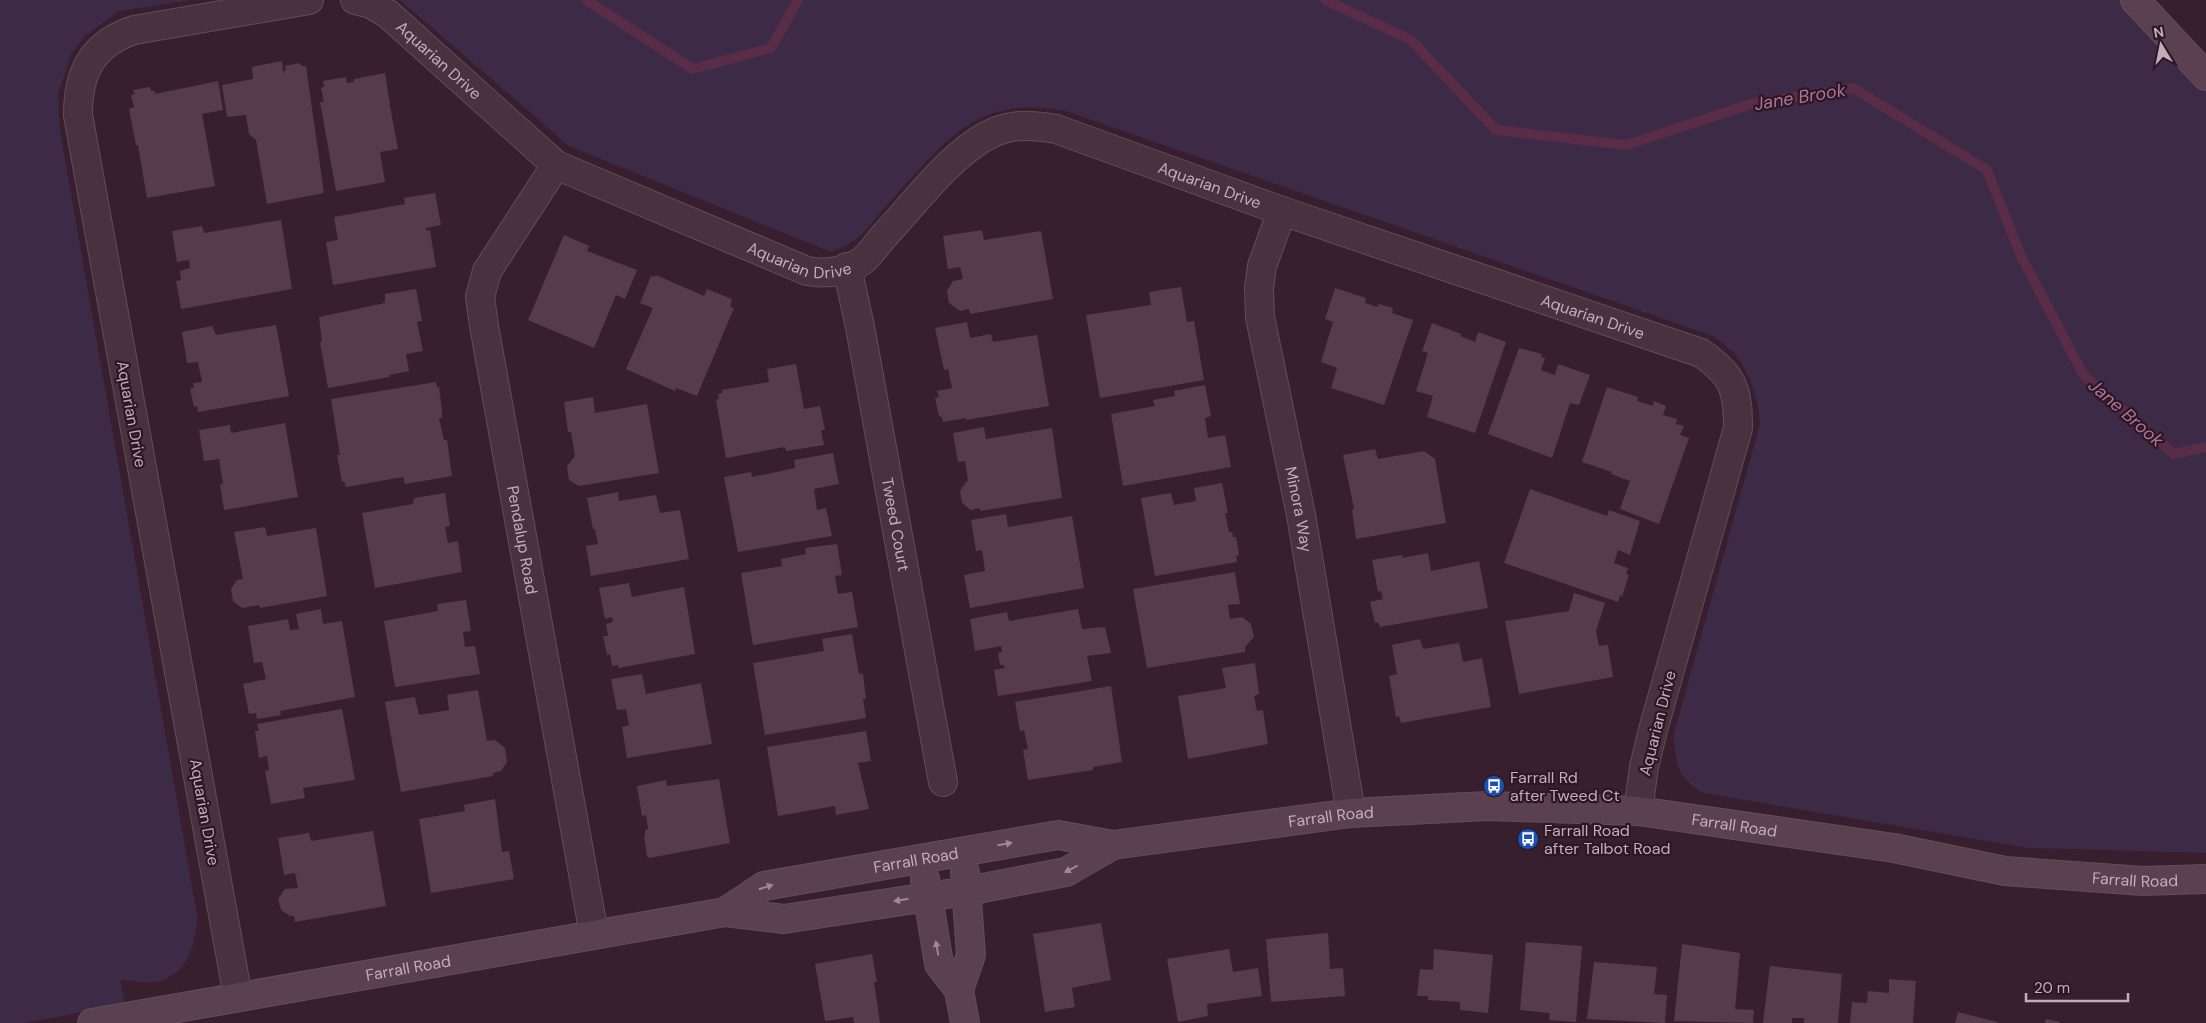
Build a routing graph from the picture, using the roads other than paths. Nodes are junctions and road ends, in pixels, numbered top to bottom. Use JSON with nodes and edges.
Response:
{"nodes":[{"id":1,"x":309,"y":0,"type":"edge"},
{"id":2,"x":355,"y":0,"type":"edge"},
{"id":3,"x":2135,"y":0,"type":"edge"},
{"id":4,"x":2206,"y":76,"type":"edge"},
{"id":5,"x":556,"y":165,"type":"junction"},
{"id":6,"x":1282,"y":211,"type":"junction"},
{"id":7,"x":847,"y":267,"type":"junction"},
{"id":8,"x":943,"y":782,"type":"dead end"},
{"id":9,"x":1638,"y":811,"type":"junction"},
{"id":10,"x":1351,"y":813,"type":"junction"},
{"id":11,"x":1113,"y":845,"type":"junction"},
{"id":12,"x":962,"y":852,"type":"junction"},
{"id":13,"x":922,"y":859,"type":"junction"},
{"id":14,"x":2206,"y":879,"type":"edge"},
{"id":15,"x":966,"y":891,"type":"junction"},
{"id":16,"x":927,"y":896,"type":"junction"},
{"id":17,"x":725,"y":912,"type":"junction"},
{"id":18,"x":594,"y":934,"type":"junction"},
{"id":19,"x":959,"y":990,"type":"junction"},
{"id":20,"x":238,"y":996,"type":"junction"},
{"id":21,"x":92,"y":1023,"type":"edge"},
{"id":22,"x":965,"y":1023,"type":"edge"}],
"edges":[{"from":1,"to":20,"type":"street","name":"Aquarian Drive"},
{"from":2,"to":5,"type":"street","name":"Aquarian Drive"},
{"from":3,"to":4,"type":"main road"},
{"from":5,"to":7,"type":"street","name":"Aquarian Drive"},
{"from":5,"to":18,"type":"street","name":"Pendalup Road"},
{"from":6,"to":7,"type":"street","name":"Aquarian Drive"},
{"from":6,"to":9,"type":"street","name":"Aquarian Drive"},
{"from":6,"to":10,"type":"street","name":"Minora Way"},
{"from":7,"to":8,"type":"street","name":"Tweed Court"},
{"from":9,"to":10,"type":"main road","name":"Farrall Road"},
{"from":9,"to":14,"type":"main road","name":"Farrall Road"},
{"from":10,"to":11,"type":"main road","name":"Farrall Road"},
{"from":12,"to":11,"type":"main road","name":"Farrall Road","one_way":true},
{"from":11,"to":15,"type":"main road","name":"Farrall Road","one_way":true},
{"from":12,"to":13,"type":"main road","name":"Farrall Road"},
{"from":12,"to":15,"type":"main road"},
{"from":13,"to":16,"type":"main road"},
{"from":17,"to":13,"type":"main road","name":"Farrall Road","one_way":true},
{"from":15,"to":16,"type":"main road","name":"Farrall Road"},
{"from":15,"to":19,"type":"main road"},
{"from":16,"to":17,"type":"main road","name":"Farrall Road","one_way":true},
{"from":19,"to":16,"type":"main road","one_way":true},
{"from":17,"to":18,"type":"main road","name":"Farrall Road"},
{"from":18,"to":20,"type":"main road","name":"Farrall Road"},
{"from":19,"to":22,"type":"main road"},
{"from":20,"to":21,"type":"main road","name":"Farrall Road"}]}
